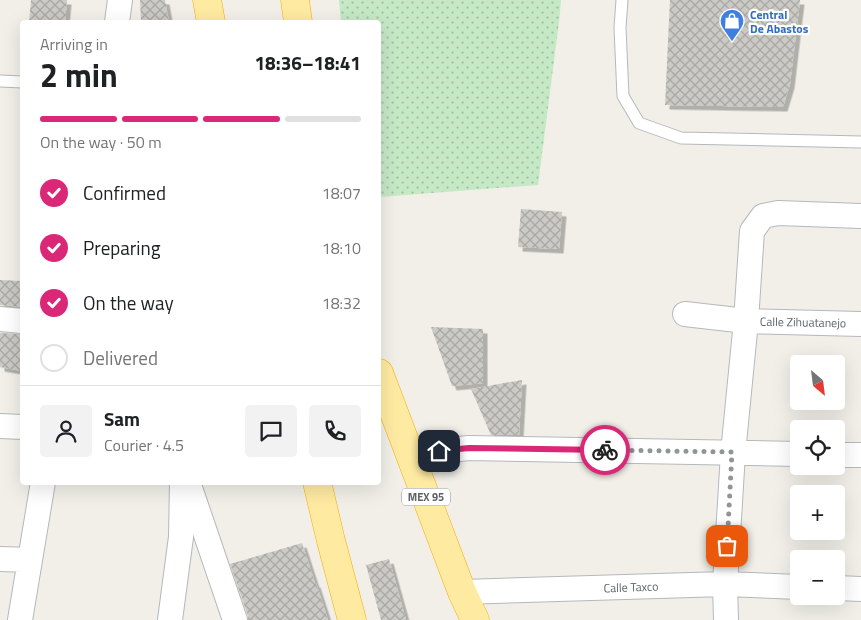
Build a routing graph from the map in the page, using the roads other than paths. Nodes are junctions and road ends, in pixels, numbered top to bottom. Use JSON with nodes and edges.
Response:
{"nodes":[{"id":1,"x":120,"y":0,"type":"edge"},
{"id":2,"x":207,"y":0,"type":"edge"},
{"id":3,"x":295,"y":0,"type":"edge"},
{"id":4,"x":622,"y":0,"type":"edge"},
{"id":5,"x":117,"y":20,"type":"edge"},
{"id":6,"x":211,"y":20,"type":"edge"},
{"id":7,"x":298,"y":20,"type":"edge"},
{"id":8,"x":0,"y":81,"type":"edge"},
{"id":9,"x":20,"y":82,"type":"edge"},
{"id":10,"x":861,"y":142,"type":"edge"},
{"id":11,"x":861,"y":216,"type":"edge"},
{"id":12,"x":685,"y":314,"type":"dead end"},
{"id":13,"x":0,"y":319,"type":"edge"},
{"id":14,"x":20,"y":321,"type":"edge"},
{"id":15,"x":746,"y":321,"type":"junction"},
{"id":16,"x":861,"y":324,"type":"edge"},
{"id":17,"x":381,"y":379,"type":"edge"},
{"id":18,"x":0,"y":426,"type":"edge"},
{"id":19,"x":20,"y":427,"type":"edge"},
{"id":20,"x":732,"y":452,"type":"junction"},
{"id":21,"x":409,"y":454,"type":"junction"},
{"id":22,"x":790,"y":454,"type":"edge"},
{"id":23,"x":845,"y":455,"type":"edge"},
{"id":24,"x":861,"y":455,"type":"edge"},
{"id":25,"x":42,"y":485,"type":"edge"},
{"id":26,"x":182,"y":485,"type":"edge"},
{"id":27,"x":189,"y":485,"type":"edge"},
{"id":28,"x":318,"y":485,"type":"edge"},
{"id":29,"x":0,"y":559,"type":"edge"},
{"id":30,"x":30,"y":560,"type":"junction"},
{"id":31,"x":725,"y":584,"type":"junction"},
{"id":32,"x":790,"y":587,"type":"edge"},
{"id":33,"x":845,"y":589,"type":"edge"},
{"id":34,"x":861,"y":590,"type":"edge"},
{"id":35,"x":462,"y":592,"type":"junction"},
{"id":36,"x":20,"y":620,"type":"edge"},
{"id":37,"x":170,"y":620,"type":"edge"},
{"id":38,"x":235,"y":620,"type":"edge"},
{"id":39,"x":352,"y":620,"type":"edge"},
{"id":40,"x":475,"y":620,"type":"edge"},
{"id":41,"x":726,"y":620,"type":"edge"}],
"edges":[{"from":1,"to":5,"type":"street"},
{"from":2,"to":6,"type":"highway"},
{"from":3,"to":7,"type":"highway"},
{"from":4,"to":10,"type":"lane"},
{"from":8,"to":9,"type":"lane"},
{"from":11,"to":15,"type":"street"},
{"from":12,"to":15,"type":"street","name":"Calle Zihuatanejo"},
{"from":13,"to":14,"type":"street"},
{"from":15,"to":16,"type":"street","name":"Calle Zihuatanejo"},
{"from":15,"to":20,"type":"street"},
{"from":17,"to":21,"type":"highway","number":"MEX 95"},
{"from":18,"to":19,"type":"street"},
{"from":20,"to":21,"type":"street"},
{"from":20,"to":22,"type":"street"},
{"from":20,"to":31,"type":"street"},
{"from":21,"to":35,"type":"highway","number":"MEX 95"},
{"from":23,"to":24,"type":"street"},
{"from":25,"to":30,"type":"street"},
{"from":26,"to":37,"type":"street"},
{"from":27,"to":38,"type":"street"},
{"from":28,"to":39,"type":"highway"},
{"from":29,"to":30,"type":"street"},
{"from":30,"to":36,"type":"street"},
{"from":31,"to":32,"type":"street","name":"Calle Taxco"},
{"from":31,"to":35,"type":"street","name":"Calle Taxco"},
{"from":31,"to":41,"type":"street"},
{"from":33,"to":34,"type":"street"},
{"from":35,"to":40,"type":"highway","number":"MEX 95"}]}
